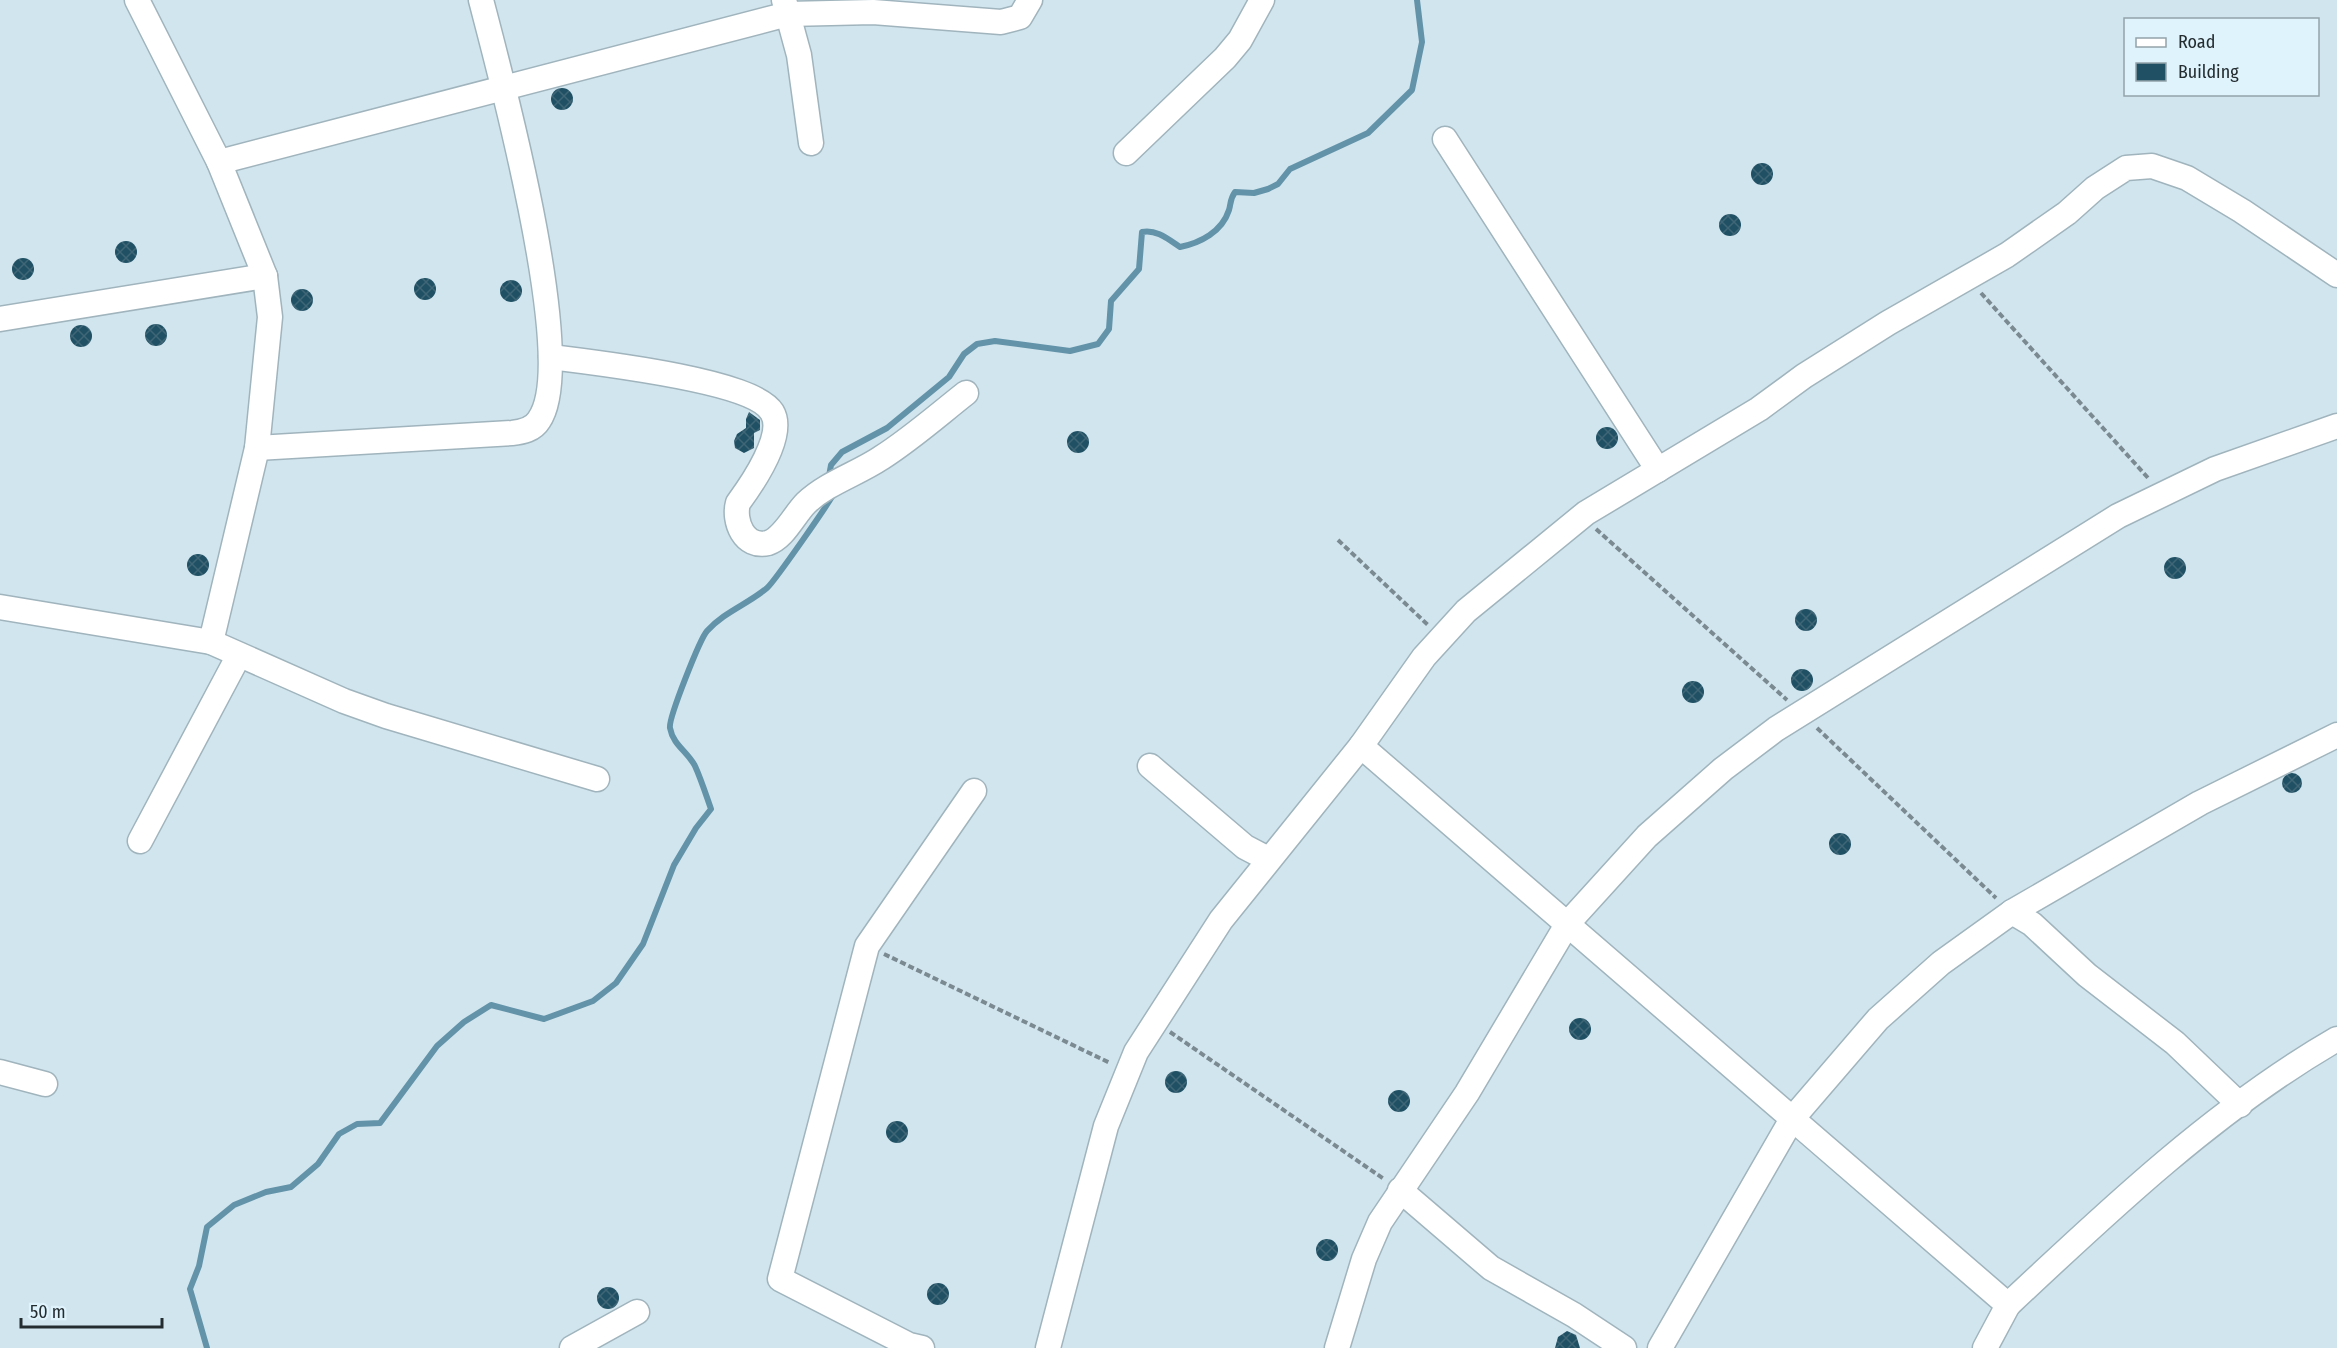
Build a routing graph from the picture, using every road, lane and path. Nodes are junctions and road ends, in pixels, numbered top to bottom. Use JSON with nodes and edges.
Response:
{"nodes":[{"id":1,"x":137,"y":0,"type":"edge"},
{"id":2,"x":481,"y":0,"type":"edge"},
{"id":3,"x":1030,"y":0,"type":"edge"},
{"id":4,"x":1262,"y":0,"type":"edge"},
{"id":5,"x":786,"y":7,"type":"edge"},
{"id":6,"x":504,"y":89,"type":"junction"},
{"id":7,"x":1445,"y":139,"type":"dead end"},
{"id":8,"x":811,"y":143,"type":"dead end"},
{"id":9,"x":1126,"y":153,"type":"dead end"},
{"id":10,"x":219,"y":162,"type":"junction"},
{"id":11,"x":2337,"y":274,"type":"edge"},
{"id":12,"x":265,"y":276,"type":"junction"},
{"id":13,"x":1967,"y":278,"type":"junction"},
{"id":14,"x":0,"y":319,"type":"edge"},
{"id":15,"x":551,"y":357,"type":"junction"},
{"id":16,"x":966,"y":393,"type":"dead end"},
{"id":17,"x":2337,"y":426,"type":"edge"},
{"id":18,"x":256,"y":448,"type":"junction"},
{"id":19,"x":1658,"y":470,"type":"junction"},
{"id":20,"x":2162,"y":493,"type":"junction"},
{"id":21,"x":1338,"y":540,"type":"dead end"},
{"id":22,"x":0,"y":607,"type":"edge"},
{"id":23,"x":1441,"y":638,"type":"junction"},
{"id":24,"x":211,"y":642,"type":"junction"},
{"id":25,"x":239,"y":655,"type":"junction"},
{"id":26,"x":2337,"y":735,"type":"edge"},
{"id":27,"x":1361,"y":746,"type":"junction"},
{"id":28,"x":1150,"y":766,"type":"dead end"},
{"id":29,"x":597,"y":779,"type":"dead end"},
{"id":30,"x":974,"y":791,"type":"dead end"},
{"id":31,"x":140,"y":841,"type":"dead end"},
{"id":32,"x":1268,"y":860,"type":"junction"},
{"id":33,"x":2012,"y":912,"type":"junction"},
{"id":34,"x":1568,"y":923,"type":"junction"},
{"id":35,"x":867,"y":946,"type":"junction"},
{"id":36,"x":1156,"y":1022,"type":"junction"},
{"id":37,"x":2337,"y":1039,"type":"edge"},
{"id":38,"x":0,"y":1072,"type":"edge"},
{"id":39,"x":1128,"y":1072,"type":"junction"},
{"id":40,"x":45,"y":1084,"type":"dead end"},
{"id":41,"x":2241,"y":1105,"type":"junction"},
{"id":42,"x":1792,"y":1119,"type":"junction"},
{"id":43,"x":1400,"y":1190,"type":"junction"},
{"id":44,"x":2008,"y":1305,"type":"junction"},
{"id":45,"x":638,"y":1312,"type":"dead end"},
{"id":46,"x":572,"y":1348,"type":"edge"},
{"id":47,"x":922,"y":1348,"type":"edge"},
{"id":48,"x":1048,"y":1348,"type":"edge"},
{"id":49,"x":1337,"y":1348,"type":"edge"},
{"id":50,"x":1624,"y":1348,"type":"edge"},
{"id":51,"x":1660,"y":1348,"type":"edge"},
{"id":52,"x":1986,"y":1348,"type":"edge"}],
"edges":[{"from":1,"to":10,"type":"street"},
{"from":2,"to":6,"type":"street"},
{"from":3,"to":5,"type":"street"},
{"from":4,"to":9,"type":"street"},
{"from":5,"to":6,"type":"street"},
{"from":5,"to":8,"type":"street"},
{"from":6,"to":10,"type":"street"},
{"from":6,"to":15,"type":"street"},
{"from":7,"to":19,"type":"street"},
{"from":10,"to":12,"type":"street"},
{"from":11,"to":13,"type":"street"},
{"from":12,"to":14,"type":"street"},
{"from":12,"to":18,"type":"street"},
{"from":13,"to":19,"type":"street"},
{"from":13,"to":20,"type":"path"},
{"from":15,"to":16,"type":"street"},
{"from":15,"to":18,"type":"street"},
{"from":17,"to":20,"type":"street"},
{"from":18,"to":24,"type":"street"},
{"from":19,"to":23,"type":"street"},
{"from":20,"to":34,"type":"street"},
{"from":21,"to":23,"type":"path"},
{"from":22,"to":24,"type":"street"},
{"from":23,"to":27,"type":"street"},
{"from":24,"to":25,"type":"street"},
{"from":25,"to":29,"type":"street"},
{"from":25,"to":31,"type":"street"},
{"from":26,"to":33,"type":"street"},
{"from":27,"to":32,"type":"street"},
{"from":27,"to":34,"type":"street"},
{"from":28,"to":32,"type":"street"},
{"from":30,"to":35,"type":"street"},
{"from":32,"to":36,"type":"street"},
{"from":33,"to":41,"type":"street"},
{"from":33,"to":42,"type":"street"},
{"from":34,"to":42,"type":"street"},
{"from":34,"to":43,"type":"street"},
{"from":35,"to":39,"type":"path"},
{"from":35,"to":47,"type":"street"},
{"from":36,"to":39,"type":"street"},
{"from":36,"to":43,"type":"path"},
{"from":37,"to":41,"type":"street"},
{"from":38,"to":40,"type":"street"},
{"from":39,"to":48,"type":"street"},
{"from":41,"to":44,"type":"street"},
{"from":42,"to":44,"type":"street"},
{"from":42,"to":51,"type":"street"},
{"from":43,"to":49,"type":"street"},
{"from":43,"to":50,"type":"street"},
{"from":44,"to":52,"type":"street"},
{"from":45,"to":46,"type":"street"}]}
